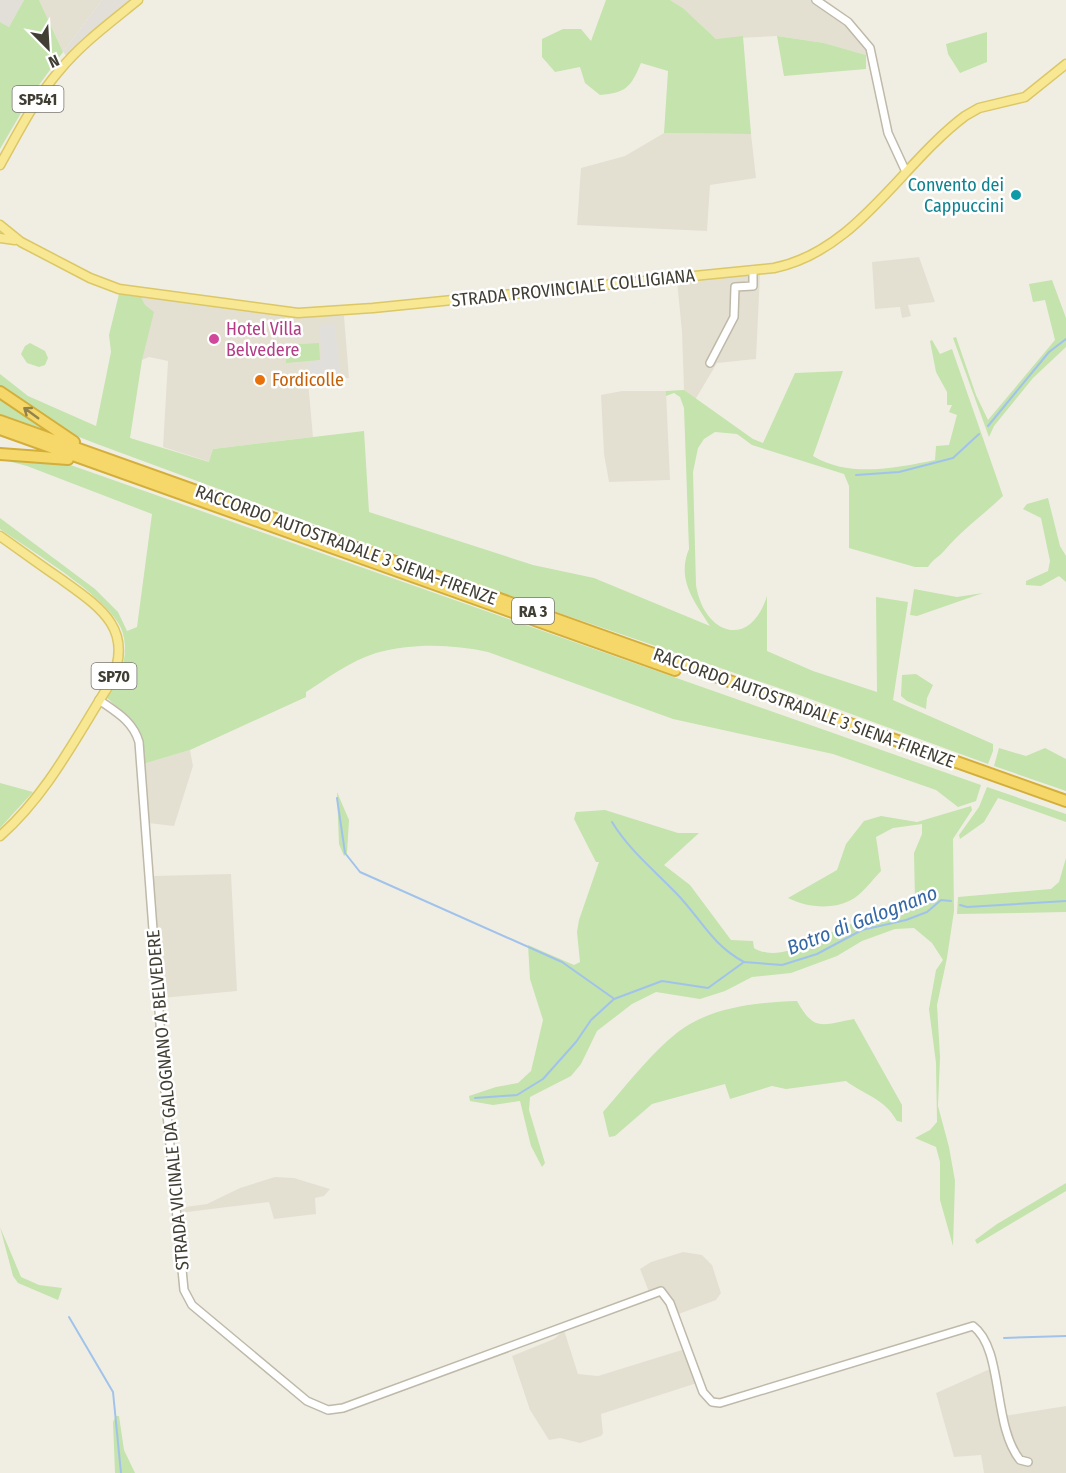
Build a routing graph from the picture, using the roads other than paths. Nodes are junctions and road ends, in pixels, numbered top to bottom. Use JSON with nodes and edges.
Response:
{"nodes":[{"id":1,"x":138,"y":0,"type":"edge"},
{"id":2,"x":818,"y":1,"type":"edge"},
{"id":3,"x":1066,"y":64,"type":"edge"},
{"id":4,"x":0,"y":165,"type":"edge"},
{"id":5,"x":906,"y":172,"type":"junction"},
{"id":6,"x":0,"y":225,"type":"edge"},
{"id":7,"x":0,"y":238,"type":"edge"},
{"id":8,"x":21,"y":242,"type":"junction"},
{"id":9,"x":753,"y":270,"type":"junction"},
{"id":10,"x":710,"y":363,"type":"dead end"},
{"id":11,"x":0,"y":392,"type":"edge"},
{"id":12,"x":0,"y":421,"type":"edge"},
{"id":13,"x":0,"y":429,"type":"edge"},
{"id":14,"x":0,"y":454,"type":"edge"},
{"id":15,"x":174,"y":487,"type":"junction"},
{"id":16,"x":0,"y":536,"type":"edge"},
{"id":17,"x":99,"y":700,"type":"junction"},
{"id":18,"x":1066,"y":801,"type":"edge"},
{"id":19,"x":1066,"y":809,"type":"edge"},
{"id":20,"x":0,"y":836,"type":"edge"},
{"id":21,"x":1028,"y":1462,"type":"dead end"}],
"edges":[{"from":1,"to":4,"type":"main road","number":"SP541"},
{"from":2,"to":5,"type":"street"},
{"from":3,"to":5,"type":"main road","name":"STRADA PROVINCIALE COLLIGIANA"},
{"from":5,"to":9,"type":"main road","name":"STRADA PROVINCIALE COLLIGIANA"},
{"from":6,"to":8,"type":"main road","name":"STRADA PROVINCIALE COLLIGIANA"},
{"from":7,"to":8,"type":"main road","name":"STRADA PROVINCIALE COLLIGIANA"},
{"from":8,"to":9,"type":"main road","name":"STRADA PROVINCIALE COLLIGIANA"},
{"from":9,"to":10,"type":"street"},
{"from":15,"to":11,"type":"highway","one_way":true},
{"from":12,"to":15,"type":"highway","name":"RACCORDO AUTOSTRADALE 3 SIENA-FIRENZE","number":"RA 3"},
{"from":13,"to":15,"type":"highway","name":"RACCORDO AUTOSTRADALE 3 SIENA-FIRENZE","number":"RA 3"},
{"from":14,"to":15,"type":"highway"},
{"from":15,"to":18,"type":"highway","name":"RACCORDO AUTOSTRADALE 3 SIENA-FIRENZE","number":"RA 3"},
{"from":15,"to":19,"type":"highway","name":"RACCORDO AUTOSTRADALE 3 SIENA-FIRENZE","number":"RA 3"},
{"from":16,"to":17,"type":"main road","number":"SP70"},
{"from":17,"to":20,"type":"main road","number":"SP70"},
{"from":17,"to":21,"type":"street","name":"STRADA VICINALE DA GALOGNANO A BELVEDERE"}]}
